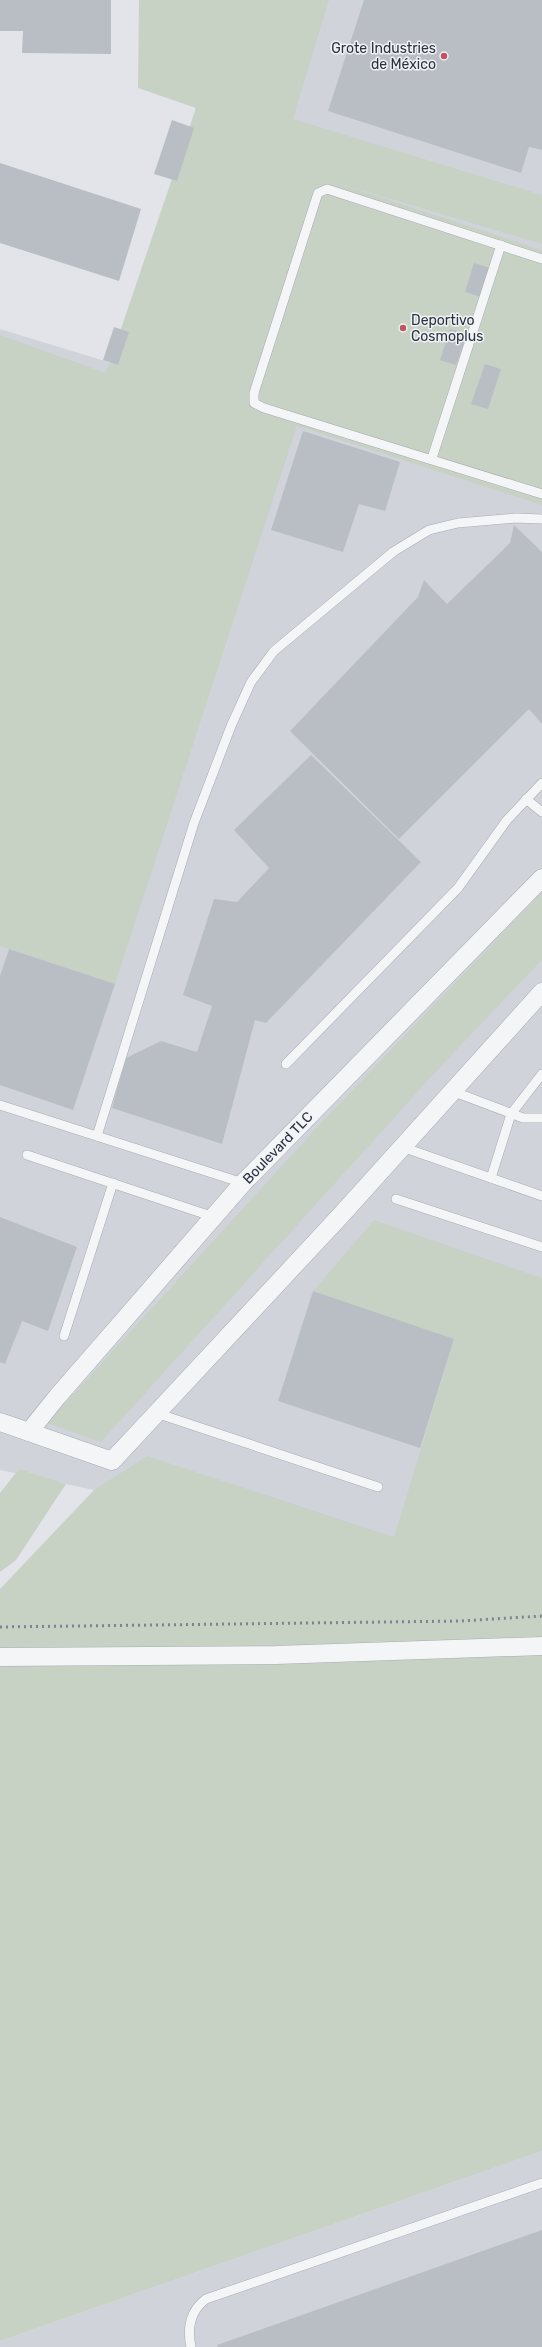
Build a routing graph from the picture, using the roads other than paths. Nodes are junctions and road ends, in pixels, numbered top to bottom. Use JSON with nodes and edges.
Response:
{"nodes":[{"id":1,"x":501,"y":245,"type":"junction"},
{"id":2,"x":542,"y":259,"type":"edge"},
{"id":3,"x":432,"y":458,"type":"junction"},
{"id":4,"x":542,"y":494,"type":"edge"},
{"id":5,"x":542,"y":519,"type":"edge"},
{"id":6,"x":542,"y":783,"type":"edge"},
{"id":7,"x":526,"y":799,"type":"junction"},
{"id":8,"x":542,"y":812,"type":"edge"},
{"id":9,"x":542,"y":878,"type":"edge"},
{"id":10,"x":542,"y":992,"type":"edge"},
{"id":11,"x":286,"y":1064,"type":"dead end"},
{"id":12,"x":542,"y":1074,"type":"edge"},
{"id":13,"x":452,"y":1091,"type":"junction"},
{"id":14,"x":0,"y":1105,"type":"edge"},
{"id":15,"x":511,"y":1114,"type":"junction"},
{"id":16,"x":542,"y":1118,"type":"edge"},
{"id":17,"x":97,"y":1136,"type":"junction"},
{"id":18,"x":402,"y":1147,"type":"junction"},
{"id":19,"x":27,"y":1155,"type":"dead end"},
{"id":20,"x":491,"y":1178,"type":"junction"},
{"id":21,"x":113,"y":1183,"type":"junction"},
{"id":22,"x":243,"y":1183,"type":"junction"},
{"id":23,"x":542,"y":1196,"type":"edge"},
{"id":24,"x":396,"y":1199,"type":"dead end"},
{"id":25,"x":214,"y":1217,"type":"junction"},
{"id":26,"x":542,"y":1247,"type":"edge"},
{"id":27,"x":64,"y":1336,"type":"dead end"},
{"id":28,"x":156,"y":1413,"type":"junction"},
{"id":29,"x":0,"y":1422,"type":"edge"},
{"id":30,"x":29,"y":1432,"type":"junction"},
{"id":31,"x":378,"y":1487,"type":"dead end"},
{"id":32,"x":542,"y":1646,"type":"edge"},
{"id":33,"x":0,"y":1657,"type":"edge"},
{"id":34,"x":542,"y":2182,"type":"edge"},
{"id":35,"x":191,"y":2347,"type":"edge"}],
"edges":[{"from":1,"to":2,"type":"lane"},
{"from":1,"to":3,"type":"lane"},
{"from":1,"to":3,"type":"lane"},
{"from":3,"to":4,"type":"lane"},
{"from":5,"to":17,"type":"lane"},
{"from":6,"to":7,"type":"lane"},
{"from":7,"to":8,"type":"lane"},
{"from":7,"to":11,"type":"lane"},
{"from":9,"to":22,"type":"street","name":"Boulevard TLC"},
{"from":10,"to":13,"type":"street"},
{"from":12,"to":15,"type":"lane"},
{"from":13,"to":15,"type":"lane"},
{"from":13,"to":18,"type":"street"},
{"from":14,"to":17,"type":"lane"},
{"from":15,"to":16,"type":"lane"},
{"from":15,"to":20,"type":"lane"},
{"from":17,"to":22,"type":"lane"},
{"from":18,"to":20,"type":"lane"},
{"from":18,"to":28,"type":"street"},
{"from":19,"to":21,"type":"lane"},
{"from":20,"to":23,"type":"lane"},
{"from":21,"to":25,"type":"lane"},
{"from":21,"to":27,"type":"lane"},
{"from":22,"to":25,"type":"street","name":"Boulevard TLC"},
{"from":24,"to":26,"type":"lane"},
{"from":25,"to":30,"type":"street","name":"Boulevard TLC"},
{"from":28,"to":30,"type":"street"},
{"from":28,"to":31,"type":"lane"},
{"from":29,"to":30,"type":"street"},
{"from":32,"to":33,"type":"street"},
{"from":34,"to":35,"type":"lane"}]}
